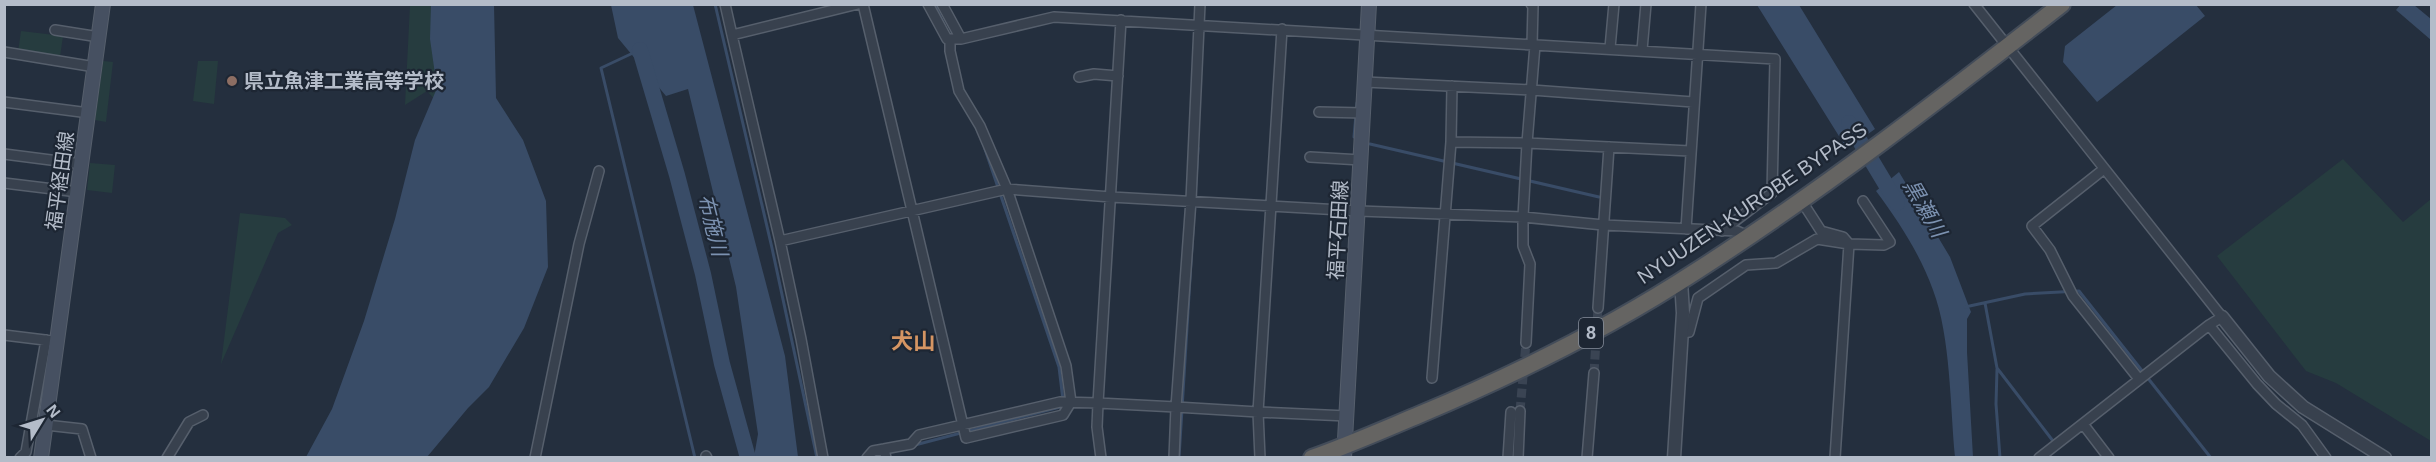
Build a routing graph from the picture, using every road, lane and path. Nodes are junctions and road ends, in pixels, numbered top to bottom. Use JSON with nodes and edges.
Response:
{"nodes":[{"id":1,"x":103,"y":4,"type":"edge"},
{"id":2,"x":725,"y":4,"type":"edge"},
{"id":3,"x":858,"y":4,"type":"edge"},
{"id":4,"x":863,"y":4,"type":"edge"},
{"id":5,"x":928,"y":4,"type":"edge"},
{"id":6,"x":942,"y":4,"type":"edge"},
{"id":7,"x":1200,"y":4,"type":"edge"},
{"id":8,"x":1369,"y":4,"type":"edge"},
{"id":9,"x":1532,"y":4,"type":"edge"},
{"id":10,"x":1614,"y":4,"type":"edge"},
{"id":11,"x":1646,"y":4,"type":"edge"},
{"id":12,"x":1701,"y":4,"type":"edge"},
{"id":13,"x":1974,"y":4,"type":"edge"},
{"id":14,"x":2062,"y":4,"type":"edge"},
{"id":15,"x":1121,"y":20,"type":"junction"},
{"id":16,"x":1199,"y":26,"type":"junction"},
{"id":17,"x":1282,"y":29,"type":"junction"},
{"id":18,"x":55,"y":30,"type":"dead end"},
{"id":19,"x":1368,"y":34,"type":"junction"},
{"id":20,"x":732,"y":35,"type":"junction"},
{"id":21,"x":99,"y":37,"type":"junction"},
{"id":22,"x":950,"y":39,"type":"junction"},
{"id":23,"x":961,"y":39,"type":"junction"},
{"id":24,"x":1534,"y":45,"type":"junction"},
{"id":25,"x":2007,"y":47,"type":"junction"},
{"id":26,"x":1610,"y":48,"type":"junction"},
{"id":27,"x":1642,"y":50,"type":"junction"},
{"id":28,"x":4,"y":52,"type":"edge"},
{"id":29,"x":1697,"y":54,"type":"junction"},
{"id":30,"x":95,"y":67,"type":"junction"},
{"id":31,"x":1118,"y":76,"type":"junction"},
{"id":32,"x":1079,"y":77,"type":"dead end"},
{"id":33,"x":1365,"y":82,"type":"junction"},
{"id":34,"x":1452,"y":86,"type":"junction"},
{"id":35,"x":1532,"y":90,"type":"junction"},
{"id":36,"x":4,"y":102,"type":"edge"},
{"id":37,"x":1693,"y":102,"type":"junction"},
{"id":38,"x":1320,"y":112,"type":"dead end"},
{"id":39,"x":89,"y":113,"type":"junction"},
{"id":40,"x":1364,"y":113,"type":"junction"},
{"id":41,"x":1451,"y":142,"type":"junction"},
{"id":42,"x":1527,"y":143,"type":"junction"},
{"id":43,"x":1609,"y":147,"type":"junction"},
{"id":44,"x":1690,"y":151,"type":"junction"},
{"id":45,"x":4,"y":154,"type":"edge"},
{"id":46,"x":1310,"y":157,"type":"dead end"},
{"id":47,"x":1361,"y":160,"type":"junction"},
{"id":48,"x":82,"y":164,"type":"junction"},
{"id":49,"x":2104,"y":169,"type":"junction"},
{"id":50,"x":599,"y":171,"type":"dead end"},
{"id":51,"x":4,"y":183,"type":"edge"},
{"id":52,"x":1007,"y":189,"type":"junction"},
{"id":53,"x":78,"y":192,"type":"junction"},
{"id":54,"x":1111,"y":197,"type":"junction"},
{"id":55,"x":1191,"y":200,"type":"junction"},
{"id":56,"x":1801,"y":200,"type":"junction"},
{"id":57,"x":1863,"y":201,"type":"dead end"},
{"id":58,"x":1271,"y":206,"type":"junction"},
{"id":59,"x":1359,"y":211,"type":"junction"},
{"id":60,"x":913,"y":212,"type":"junction"},
{"id":61,"x":1445,"y":213,"type":"junction"},
{"id":62,"x":1523,"y":217,"type":"junction"},
{"id":63,"x":1603,"y":225,"type":"junction"},
{"id":64,"x":1686,"y":230,"type":"junction"},
{"id":65,"x":1722,"y":231,"type":"junction"},
{"id":66,"x":1748,"y":236,"type":"junction"},
{"id":67,"x":780,"y":241,"type":"junction"},
{"id":68,"x":1849,"y":244,"type":"junction"},
{"id":69,"x":1681,"y":281,"type":"junction"},
{"id":70,"x":1598,"y":308,"type":"tunnel mouth"},
{"id":71,"x":2222,"y":317,"type":"junction"},
{"id":72,"x":2209,"y":325,"type":"junction"},
{"id":73,"x":1682,"y":333,"type":"junction"},
{"id":74,"x":4,"y":335,"type":"edge"},
{"id":75,"x":52,"y":341,"type":"junction"},
{"id":76,"x":1526,"y":343,"type":"tunnel mouth"},
{"id":77,"x":55,"y":363,"type":"junction"},
{"id":78,"x":1594,"y":373,"type":"tunnel mouth"},
{"id":79,"x":1432,"y":378,"type":"dead end"},
{"id":80,"x":2139,"y":379,"type":"junction"},
{"id":81,"x":1071,"y":402,"type":"junction"},
{"id":82,"x":1098,"y":403,"type":"junction"},
{"id":83,"x":1176,"y":407,"type":"junction"},
{"id":84,"x":1258,"y":412,"type":"junction"},
{"id":85,"x":202,"y":415,"type":"dead end"},
{"id":86,"x":1347,"y":416,"type":"junction"},
{"id":87,"x":2083,"y":424,"type":"junction"},
{"id":88,"x":46,"y":425,"type":"junction"},
{"id":89,"x":962,"y":425,"type":"junction"},
{"id":90,"x":1344,"y":452,"type":"edge"},
{"id":91,"x":885,"y":453,"type":"edge"},
{"id":92,"x":20,"y":458,"type":"edge"},
{"id":93,"x":36,"y":458,"type":"edge"},
{"id":94,"x":41,"y":458,"type":"edge"},
{"id":95,"x":91,"y":458,"type":"edge"},
{"id":96,"x":166,"y":458,"type":"edge"},
{"id":97,"x":535,"y":458,"type":"edge"},
{"id":98,"x":823,"y":458,"type":"edge"},
{"id":99,"x":867,"y":458,"type":"edge"},
{"id":100,"x":1101,"y":458,"type":"edge"},
{"id":101,"x":1174,"y":458,"type":"edge"},
{"id":102,"x":1260,"y":458,"type":"edge"},
{"id":103,"x":1312,"y":458,"type":"edge"},
{"id":104,"x":1508,"y":458,"type":"edge"},
{"id":105,"x":1518,"y":458,"type":"edge"},
{"id":106,"x":1587,"y":458,"type":"edge"},
{"id":107,"x":1674,"y":458,"type":"edge"},
{"id":108,"x":1835,"y":458,"type":"edge"},
{"id":109,"x":2039,"y":458,"type":"edge"},
{"id":110,"x":2109,"y":458,"type":"edge"},
{"id":111,"x":2326,"y":458,"type":"edge"},
{"id":112,"x":2385,"y":458,"type":"edge"}],
"edges":[{"from":1,"to":21,"type":"main road","name":"福平経田線"},
{"from":2,"to":20,"type":"street"},
{"from":3,"to":20,"type":"street"},
{"from":4,"to":60,"type":"street"},
{"from":5,"to":22,"type":"street"},
{"from":6,"to":23,"type":"street"},
{"from":7,"to":16,"type":"street"},
{"from":8,"to":19,"type":"main road","name":"福平石田線"},
{"from":9,"to":24,"type":"street"},
{"from":10,"to":26,"type":"street"},
{"from":11,"to":27,"type":"street"},
{"from":12,"to":29,"type":"street"},
{"from":13,"to":25,"type":"street"},
{"from":14,"to":25,"type":"highway","name":"NYUUZEN-KUROBE BYPASS","number":"8"},
{"from":15,"to":16,"type":"street"},
{"from":15,"to":23,"type":"street"},
{"from":15,"to":31,"type":"street"},
{"from":16,"to":17,"type":"street"},
{"from":16,"to":55,"type":"street"},
{"from":17,"to":19,"type":"street"},
{"from":17,"to":58,"type":"street"},
{"from":18,"to":21,"type":"street"},
{"from":19,"to":24,"type":"street"},
{"from":19,"to":33,"type":"main road","name":"福平石田線"},
{"from":20,"to":67,"type":"street"},
{"from":21,"to":30,"type":"main road","name":"福平経田線"},
{"from":22,"to":23,"type":"street"},
{"from":22,"to":52,"type":"street"},
{"from":24,"to":26,"type":"street"},
{"from":24,"to":35,"type":"street"},
{"from":25,"to":49,"type":"street"},
{"from":25,"to":56,"type":"highway","name":"NYUUZEN-KUROBE BYPASS","number":"8"},
{"from":26,"to":27,"type":"street"},
{"from":27,"to":29,"type":"street"},
{"from":28,"to":30,"type":"street"},
{"from":29,"to":37,"type":"street"},
{"from":29,"to":65,"type":"street"},
{"from":30,"to":39,"type":"main road","name":"福平経田線"},
{"from":31,"to":32,"type":"street"},
{"from":31,"to":54,"type":"street"},
{"from":33,"to":34,"type":"street"},
{"from":33,"to":40,"type":"main road","name":"福平石田線"},
{"from":34,"to":35,"type":"street"},
{"from":34,"to":41,"type":"street"},
{"from":35,"to":37,"type":"street"},
{"from":35,"to":42,"type":"street"},
{"from":36,"to":39,"type":"street"},
{"from":37,"to":44,"type":"street"},
{"from":38,"to":40,"type":"street"},
{"from":39,"to":48,"type":"main road","name":"福平経田線"},
{"from":40,"to":47,"type":"main road","name":"福平石田線"},
{"from":41,"to":42,"type":"street"},
{"from":41,"to":61,"type":"street"},
{"from":42,"to":43,"type":"street"},
{"from":42,"to":62,"type":"street"},
{"from":43,"to":44,"type":"street"},
{"from":43,"to":63,"type":"street"},
{"from":44,"to":64,"type":"street"},
{"from":45,"to":48,"type":"street"},
{"from":46,"to":47,"type":"street"},
{"from":47,"to":59,"type":"main road","name":"福平石田線"},
{"from":48,"to":53,"type":"main road","name":"福平経田線"},
{"from":49,"to":71,"type":"street"},
{"from":49,"to":80,"type":"street"},
{"from":50,"to":97,"type":"street"},
{"from":51,"to":53,"type":"street"},
{"from":52,"to":54,"type":"street"},
{"from":52,"to":60,"type":"street"},
{"from":52,"to":81,"type":"street"},
{"from":53,"to":75,"type":"main road","name":"福平経田線"},
{"from":54,"to":55,"type":"street"},
{"from":54,"to":82,"type":"street"},
{"from":55,"to":58,"type":"street"},
{"from":55,"to":83,"type":"street"},
{"from":56,"to":66,"type":"highway","name":"NYUUZEN-KUROBE BYPASS","number":"8"},
{"from":56,"to":68,"type":"street"},
{"from":57,"to":68,"type":"street"},
{"from":58,"to":59,"type":"street"},
{"from":58,"to":84,"type":"street"},
{"from":59,"to":61,"type":"street"},
{"from":59,"to":86,"type":"main road","name":"福平石田線"},
{"from":60,"to":67,"type":"street"},
{"from":60,"to":89,"type":"street"},
{"from":61,"to":62,"type":"street"},
{"from":61,"to":79,"type":"street"},
{"from":62,"to":63,"type":"street"},
{"from":62,"to":76,"type":"street"},
{"from":63,"to":64,"type":"street"},
{"from":63,"to":70,"type":"street"},
{"from":64,"to":65,"type":"street"},
{"from":65,"to":66,"type":"street"},
{"from":66,"to":69,"type":"highway","name":"NYUUZEN-KUROBE BYPASS","number":"8"},
{"from":67,"to":98,"type":"street"},
{"from":68,"to":73,"type":"street"},
{"from":68,"to":108,"type":"street"},
{"from":69,"to":73,"type":"street"},
{"from":69,"to":90,"type":"highway","name":"NYUUZEN-KUROBE BYPASS","number":"8"},
{"from":71,"to":72,"type":"street"},
{"from":71,"to":112,"type":"street"},
{"from":72,"to":80,"type":"street"},
{"from":72,"to":111,"type":"street"},
{"from":73,"to":107,"type":"street"},
{"from":74,"to":75,"type":"street"},
{"from":75,"to":77,"type":"main road","name":"福平経田線"},
{"from":75,"to":92,"type":"street"},
{"from":77,"to":88,"type":"main road","name":"福平経田線"},
{"from":77,"to":93,"type":"main road","name":"福平経田線"},
{"from":78,"to":106,"type":"street"},
{"from":80,"to":87,"type":"street"},
{"from":81,"to":82,"type":"street"},
{"from":81,"to":89,"type":"street"},
{"from":82,"to":83,"type":"street"},
{"from":82,"to":100,"type":"street"},
{"from":83,"to":84,"type":"street"},
{"from":83,"to":101,"type":"street"},
{"from":84,"to":86,"type":"street"},
{"from":84,"to":102,"type":"street"},
{"from":85,"to":96,"type":"street"},
{"from":86,"to":90,"type":"main road","name":"福平石田線"},
{"from":87,"to":109,"type":"street"},
{"from":87,"to":110,"type":"street"},
{"from":88,"to":94,"type":"main road","name":"福平経田線"},
{"from":88,"to":95,"type":"street"},
{"from":89,"to":91,"type":"street"},
{"from":90,"to":103,"type":"highway","name":"NYUUZEN-KUROBE BYPASS","number":"8"},
{"from":91,"to":99,"type":"street"},
{"from":104,"to":105,"type":"street"}]}
